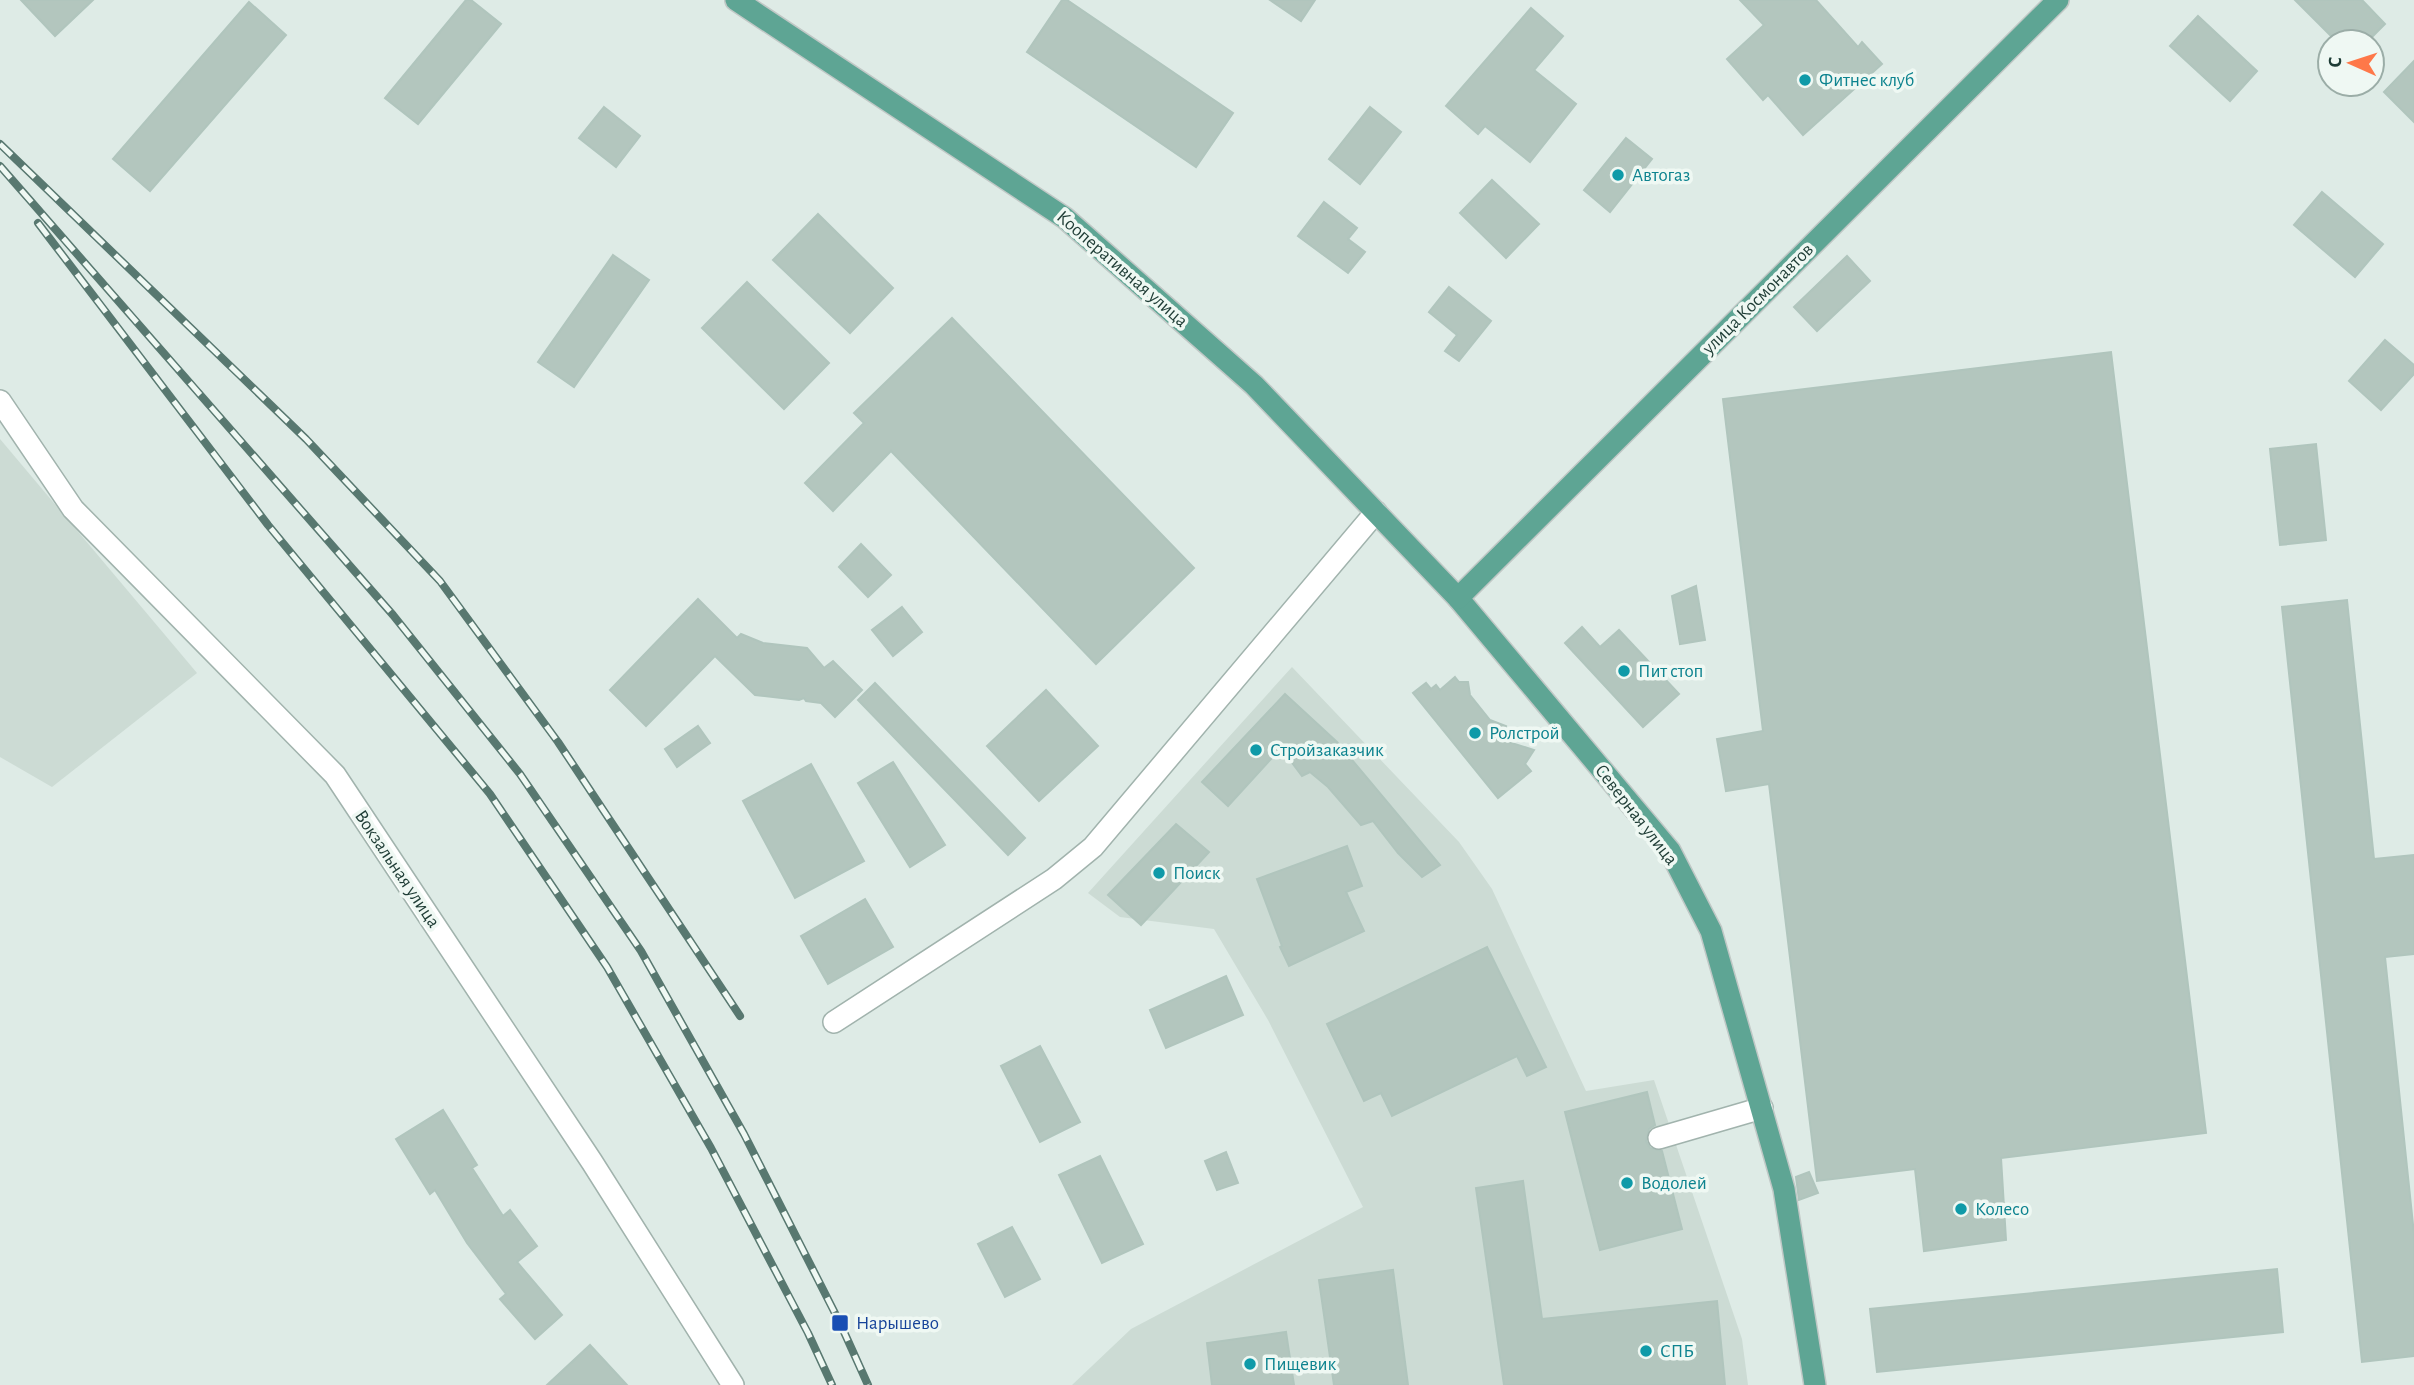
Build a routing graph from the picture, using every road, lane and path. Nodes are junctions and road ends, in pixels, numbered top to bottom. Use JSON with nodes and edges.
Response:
{"nodes":[{"id":1,"x":736,"y":0,"type":"edge"},
{"id":2,"x":2058,"y":0,"type":"edge"},
{"id":3,"x":0,"y":401,"type":"edge"},
{"id":4,"x":1376,"y":512,"type":"junction"},
{"id":5,"x":1458,"y":598,"type":"junction"},
{"id":6,"x":834,"y":1022,"type":"dead end"},
{"id":7,"x":1762,"y":1108,"type":"junction"},
{"id":8,"x":1659,"y":1138,"type":"dead end"},
{"id":9,"x":733,"y":1385,"type":"edge"},
{"id":10,"x":1815,"y":1385,"type":"edge"}],
"edges":[{"from":1,"to":4,"type":"main road","name":"Кооперативная улица"},
{"from":2,"to":5,"type":"main road","name":"улица Космонавтов"},
{"from":3,"to":9,"type":"street","name":"Вокзальная улица"},
{"from":4,"to":5,"type":"main road","name":"Кооперативная улица"},
{"from":4,"to":6,"type":"street"},
{"from":5,"to":7,"type":"main road","name":"Северная улица"},
{"from":7,"to":8,"type":"street"},
{"from":7,"to":10,"type":"main road","name":"Северная улица"}]}
